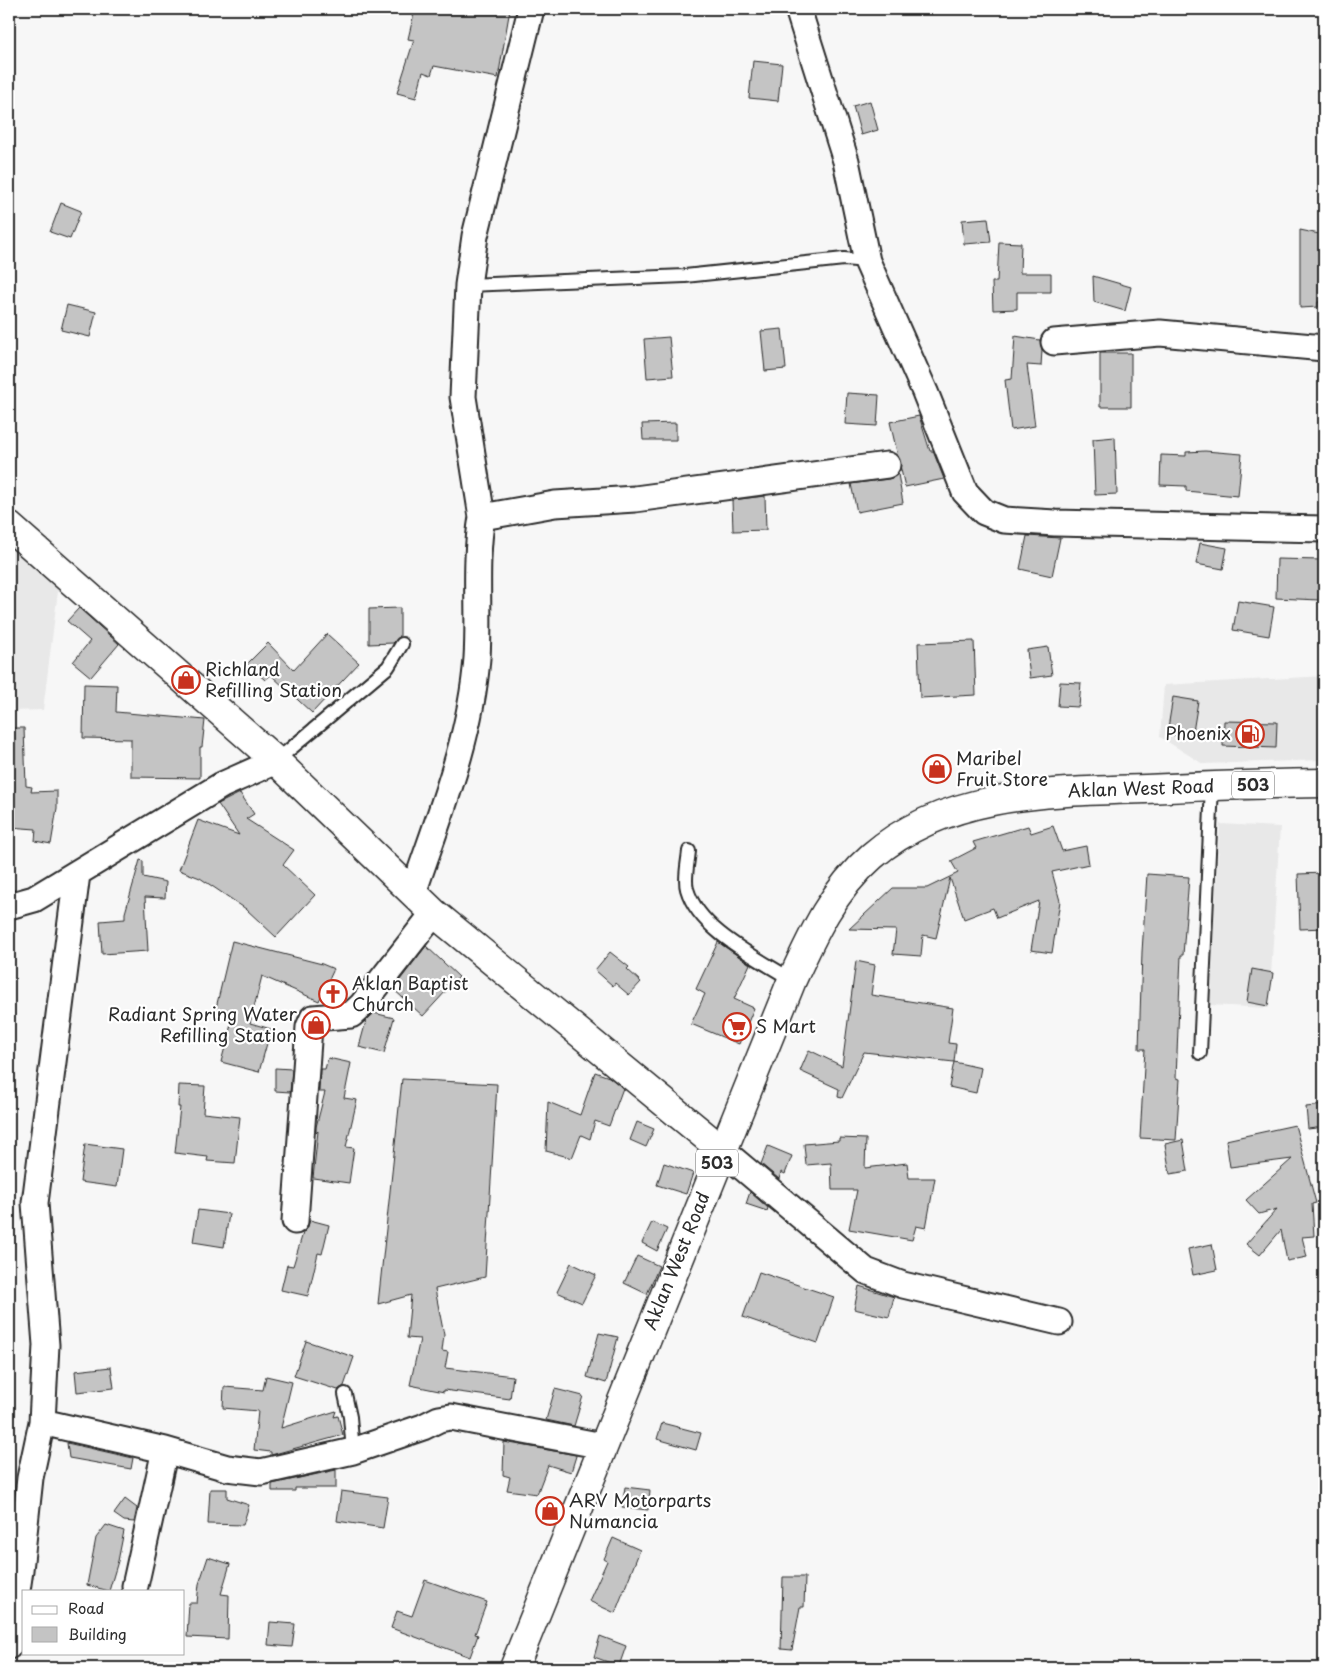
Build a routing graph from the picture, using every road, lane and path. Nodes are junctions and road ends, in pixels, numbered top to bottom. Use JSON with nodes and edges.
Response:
{"nodes":[{"id":1,"x":531,"y":9,"type":"edge"},
{"id":2,"x":798,"y":9,"type":"edge"},
{"id":3,"x":867,"y":261,"type":"junction"},
{"id":4,"x":468,"y":285,"type":"junction"},
{"id":5,"x":1054,"y":342,"type":"dead end"},
{"id":6,"x":1324,"y":348,"type":"edge"},
{"id":7,"x":887,"y":465,"type":"dead end"},
{"id":8,"x":482,"y":517,"type":"junction"},
{"id":9,"x":9,"y":526,"type":"edge"},
{"id":10,"x":1324,"y":529,"type":"edge"},
{"id":11,"x":402,"y":644,"type":"dead end"},
{"id":12,"x":276,"y":761,"type":"junction"},
{"id":13,"x":1324,"y":783,"type":"edge"},
{"id":14,"x":1212,"y":786,"type":"junction"},
{"id":15,"x":690,"y":851,"type":"dead end"},
{"id":16,"x":77,"y":874,"type":"junction"},
{"id":17,"x":413,"y":893,"type":"junction"},
{"id":18,"x":9,"y":906,"type":"edge"},
{"id":19,"x":434,"y":914,"type":"junction"},
{"id":20,"x":792,"y":980,"type":"junction"},
{"id":21,"x":1200,"y":1053,"type":"dead end"},
{"id":22,"x":722,"y":1150,"type":"junction"},
{"id":23,"x":295,"y":1221,"type":"dead end"},
{"id":24,"x":1059,"y":1322,"type":"dead end"},
{"id":25,"x":345,"y":1394,"type":"dead end"},
{"id":26,"x":42,"y":1422,"type":"junction"},
{"id":27,"x":603,"y":1446,"type":"junction"},
{"id":28,"x":165,"y":1450,"type":"junction"},
{"id":29,"x":353,"y":1451,"type":"junction"},
{"id":30,"x":135,"y":1586,"type":"dead end"},
{"id":31,"x":9,"y":1646,"type":"edge"},
{"id":32,"x":514,"y":1668,"type":"edge"}],
"edges":[{"from":1,"to":4,"type":"street"},
{"from":2,"to":3,"type":"street"},
{"from":3,"to":4,"type":"lane"},
{"from":3,"to":10,"type":"street"},
{"from":4,"to":8,"type":"street"},
{"from":5,"to":6,"type":"street"},
{"from":7,"to":8,"type":"street"},
{"from":8,"to":17,"type":"street"},
{"from":9,"to":12,"type":"main road"},
{"from":11,"to":12,"type":"lane"},
{"from":12,"to":16,"type":"street"},
{"from":12,"to":17,"type":"main road"},
{"from":13,"to":14,"type":"main road","name":"Aklan West Road","number":"503"},
{"from":14,"to":20,"type":"main road","name":"Aklan West Road","number":"503"},
{"from":14,"to":21,"type":"lane"},
{"from":15,"to":20,"type":"lane"},
{"from":16,"to":18,"type":"street"},
{"from":16,"to":26,"type":"street"},
{"from":17,"to":19,"type":"main road"},
{"from":19,"to":22,"type":"main road"},
{"from":19,"to":23,"type":"street"},
{"from":20,"to":22,"type":"main road","name":"Aklan West Road","number":"503"},
{"from":22,"to":24,"type":"street"},
{"from":22,"to":27,"type":"main road","name":"Aklan West Road","number":"503"},
{"from":25,"to":29,"type":"lane"},
{"from":26,"to":28,"type":"street"},
{"from":26,"to":31,"type":"street"},
{"from":27,"to":29,"type":"street"},
{"from":27,"to":32,"type":"main road","name":"Aklan West Road","number":"503"},
{"from":28,"to":29,"type":"street"},
{"from":28,"to":30,"type":"street"}]}
